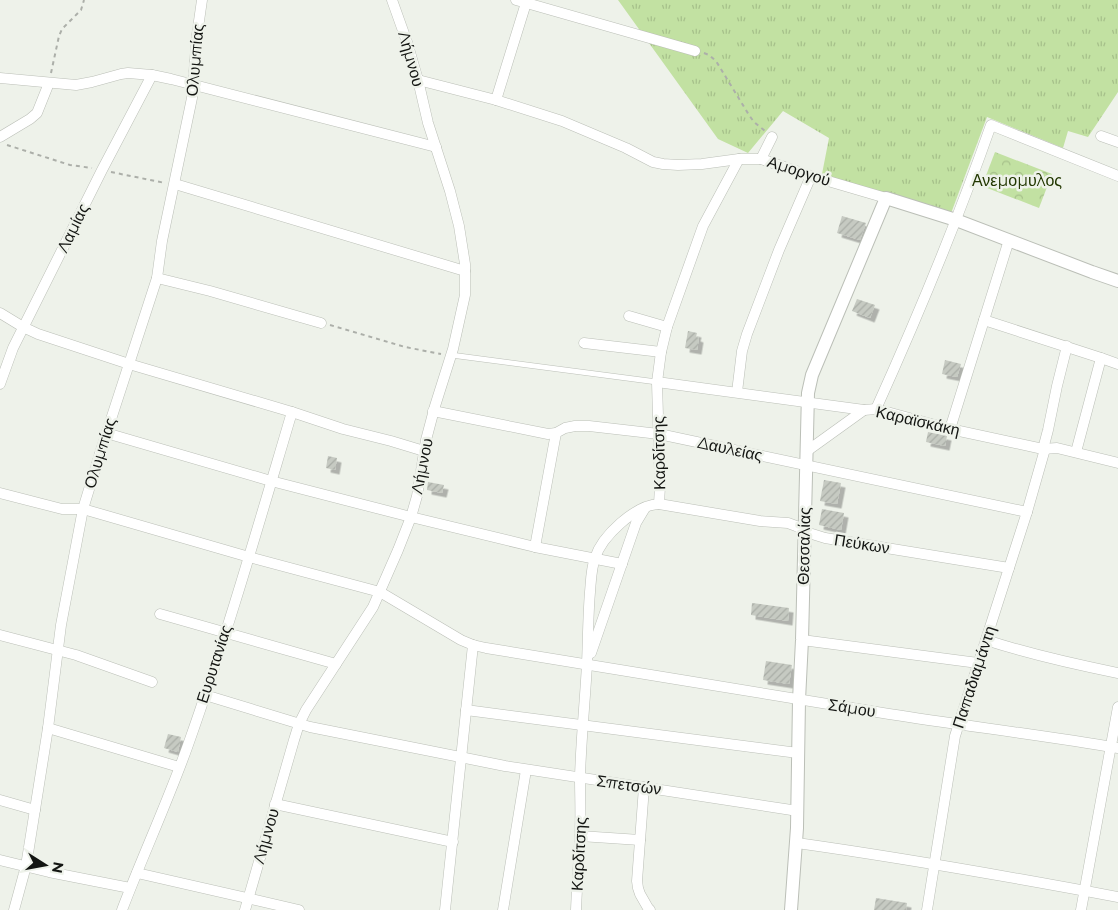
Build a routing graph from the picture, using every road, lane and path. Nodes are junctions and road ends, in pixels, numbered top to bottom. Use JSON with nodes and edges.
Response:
{"nodes":[{"id":1,"x":84,"y":0,"type":"edge"},
{"id":2,"x":202,"y":0,"type":"edge"},
{"id":3,"x":392,"y":0,"type":"edge"},
{"id":4,"x":516,"y":0,"type":"edge"},
{"id":5,"x":526,"y":3,"type":"junction"},
{"id":6,"x":695,"y":51,"type":"joint"},
{"id":7,"x":152,"y":75,"type":"junction"},
{"id":8,"x":0,"y":78,"type":"edge"},
{"id":9,"x":418,"y":80,"type":"junction"},
{"id":10,"x":49,"y":83,"type":"junction"},
{"id":11,"x":194,"y":84,"type":"junction"},
{"id":12,"x":496,"y":100,"type":"junction"},
{"id":13,"x":1101,"y":136,"type":"dead end"},
{"id":14,"x":772,"y":138,"type":"joint"},
{"id":15,"x":2,"y":140,"type":"edge"},
{"id":16,"x":1118,"y":142,"type":"edge"},
{"id":17,"x":436,"y":147,"type":"junction"},
{"id":18,"x":739,"y":159,"type":"junction"},
{"id":19,"x":761,"y":159,"type":"junction"},
{"id":20,"x":102,"y":170,"type":"junction"},
{"id":21,"x":811,"y":176,"type":"junction"},
{"id":22,"x":1118,"y":176,"type":"edge"},
{"id":23,"x":175,"y":184,"type":"junction"},
{"id":24,"x":886,"y":198,"type":"junction"},
{"id":25,"x":956,"y":220,"type":"junction"},
{"id":26,"x":1009,"y":240,"type":"junction"},
{"id":27,"x":465,"y":271,"type":"junction"},
{"id":28,"x":157,"y":278,"type":"junction"},
{"id":29,"x":1118,"y":281,"type":"edge"},
{"id":30,"x":0,"y":313,"type":"edge"},
{"id":31,"x":629,"y":316,"type":"dead end"},
{"id":32,"x":984,"y":320,"type":"junction"},
{"id":33,"x":321,"y":323,"type":"joint"},
{"id":34,"x":24,"y":327,"type":"junction"},
{"id":35,"x":667,"y":327,"type":"junction"},
{"id":36,"x":584,"y":343,"type":"dead end"},
{"id":37,"x":1067,"y":346,"type":"junction"},
{"id":38,"x":661,"y":352,"type":"junction"},
{"id":39,"x":451,"y":355,"type":"junction"},
{"id":40,"x":1101,"y":358,"type":"junction"},
{"id":41,"x":129,"y":364,"type":"junction"},
{"id":42,"x":1118,"y":364,"type":"edge"},
{"id":43,"x":657,"y":382,"type":"junction"},
{"id":44,"x":0,"y":384,"type":"edge"},
{"id":45,"x":737,"y":392,"type":"junction"},
{"id":46,"x":808,"y":402,"type":"junction"},
{"id":47,"x":876,"y":409,"type":"junction"},
{"id":48,"x":864,"y":410,"type":"junction"},
{"id":49,"x":433,"y":411,"type":"junction"},
{"id":50,"x":292,"y":412,"type":"junction"},
{"id":51,"x":950,"y":429,"type":"junction"},
{"id":52,"x":556,"y":433,"type":"junction"},
{"id":53,"x":106,"y":434,"type":"junction"},
{"id":54,"x":659,"y":434,"type":"junction"},
{"id":55,"x":1044,"y":449,"type":"junction"},
{"id":56,"x":424,"y":451,"type":"junction"},
{"id":57,"x":807,"y":451,"type":"junction"},
{"id":58,"x":1076,"y":452,"type":"junction"},
{"id":59,"x":1118,"y":463,"type":"edge"},
{"id":60,"x":806,"y":465,"type":"junction"},
{"id":61,"x":271,"y":481,"type":"junction"},
{"id":62,"x":0,"y":493,"type":"edge"},
{"id":63,"x":659,"y":504,"type":"junction"},
{"id":64,"x":645,"y":508,"type":"junction"},
{"id":65,"x":84,"y":509,"type":"junction"},
{"id":66,"x":1026,"y":512,"type":"junction"},
{"id":67,"x":411,"y":517,"type":"junction"},
{"id":68,"x":804,"y":531,"type":"junction"},
{"id":69,"x":536,"y":547,"type":"junction"},
{"id":70,"x":249,"y":556,"type":"junction"},
{"id":71,"x":594,"y":559,"type":"junction"},
{"id":72,"x":622,"y":564,"type":"junction"},
{"id":73,"x":1009,"y":568,"type":"junction"},
{"id":74,"x":380,"y":592,"type":"junction"},
{"id":75,"x":160,"y":614,"type":"dead end"},
{"id":76,"x":224,"y":632,"type":"junction"},
{"id":77,"x":0,"y":635,"type":"edge"},
{"id":78,"x":802,"y":640,"type":"junction"},
{"id":79,"x":986,"y":640,"type":"junction"},
{"id":80,"x":473,"y":645,"type":"junction"},
{"id":81,"x":58,"y":650,"type":"junction"},
{"id":82,"x":978,"y":663,"type":"junction"},
{"id":83,"x":336,"y":664,"type":"junction"},
{"id":84,"x":587,"y":664,"type":"junction"},
{"id":85,"x":1118,"y":673,"type":"edge"},
{"id":86,"x":152,"y":682,"type":"dead end"},
{"id":87,"x":205,"y":695,"type":"junction"},
{"id":88,"x":799,"y":700,"type":"junction"},
{"id":89,"x":1118,"y":707,"type":"edge"},
{"id":90,"x":466,"y":710,"type":"junction"},
{"id":91,"x":299,"y":724,"type":"junction"},
{"id":92,"x":583,"y":725,"type":"junction"},
{"id":93,"x":958,"y":725,"type":"junction"},
{"id":94,"x":48,"y":728,"type":"junction"},
{"id":95,"x":1114,"y":748,"type":"edge"},
{"id":96,"x":798,"y":753,"type":"junction"},
{"id":97,"x":461,"y":757,"type":"junction"},
{"id":98,"x":179,"y":767,"type":"junction"},
{"id":99,"x":526,"y":770,"type":"junction"},
{"id":100,"x":580,"y":778,"type":"junction"},
{"id":101,"x":644,"y":787,"type":"junction"},
{"id":102,"x":0,"y":800,"type":"edge"},
{"id":103,"x":275,"y":804,"type":"junction"},
{"id":104,"x":35,"y":810,"type":"junction"},
{"id":105,"x":798,"y":811,"type":"junction"},
{"id":106,"x":580,"y":836,"type":"junction"},
{"id":107,"x":640,"y":840,"type":"junction"},
{"id":108,"x":453,"y":842,"type":"junction"},
{"id":109,"x":796,"y":843,"type":"junction"},
{"id":110,"x":0,"y":860,"type":"edge"},
{"id":111,"x":935,"y":864,"type":"junction"},
{"id":112,"x":26,"y":866,"type":"junction"},
{"id":113,"x":137,"y":873,"type":"junction"},
{"id":114,"x":130,"y":888,"type":"junction"},
{"id":115,"x":1084,"y":891,"type":"junction"},
{"id":116,"x":1118,"y":897,"type":"edge"},
{"id":117,"x":248,"y":898,"type":"junction"},
{"id":118,"x":14,"y":910,"type":"edge"},
{"id":119,"x":122,"y":910,"type":"edge"},
{"id":120,"x":244,"y":910,"type":"edge"},
{"id":121,"x":299,"y":910,"type":"edge"},
{"id":122,"x":445,"y":910,"type":"edge"},
{"id":123,"x":503,"y":910,"type":"edge"},
{"id":124,"x":576,"y":910,"type":"edge"},
{"id":125,"x":650,"y":910,"type":"edge"},
{"id":126,"x":791,"y":910,"type":"edge"},
{"id":127,"x":927,"y":910,"type":"edge"},
{"id":128,"x":1081,"y":910,"type":"edge"}],
"edges":[{"from":1,"to":10,"type":"path"},
{"from":2,"to":11,"type":"street","name":"Ολυμπίας"},
{"from":3,"to":9,"type":"street","name":"Λήμνου"},
{"from":4,"to":5,"type":"street"},
{"from":5,"to":6,"type":"street"},
{"from":5,"to":12,"type":"street"},
{"from":6,"to":14,"type":"path"},
{"from":7,"to":10,"type":"street"},
{"from":7,"to":11,"type":"street"},
{"from":7,"to":20,"type":"street","name":"Λαμίας"},
{"from":8,"to":10,"type":"street"},
{"from":9,"to":12,"type":"street","name":"Αμοργού"},
{"from":9,"to":17,"type":"street","name":"Λήμνου"},
{"from":10,"to":15,"type":"street"},
{"from":11,"to":17,"type":"street"},
{"from":11,"to":23,"type":"street","name":"Ολυμπίας"},
{"from":12,"to":18,"type":"street","name":"Αμοργού"},
{"from":13,"to":16,"type":"street"},
{"from":14,"to":19,"type":"street"},
{"from":15,"to":20,"type":"path"},
{"from":17,"to":27,"type":"street","name":"Λήμνου"},
{"from":18,"to":19,"type":"street","name":"Αμοργού"},
{"from":18,"to":35,"type":"street","name":"Καρδίτσης"},
{"from":19,"to":21,"type":"street","name":"Αμοργού"},
{"from":20,"to":23,"type":"path"},
{"from":20,"to":34,"type":"street","name":"Λαμίας"},
{"from":21,"to":24,"type":"street","name":"Αμοργού"},
{"from":21,"to":45,"type":"street"},
{"from":22,"to":25,"type":"street"},
{"from":23,"to":27,"type":"street"},
{"from":23,"to":28,"type":"street","name":"Ολυμπίας"},
{"from":24,"to":25,"type":"street","name":"Αμοργού"},
{"from":24,"to":46,"type":"street","name":"Θεσσαλίας"},
{"from":25,"to":26,"type":"street","name":"Αμοργού"},
{"from":25,"to":47,"type":"street"},
{"from":26,"to":29,"type":"street","name":"Αμοργού"},
{"from":26,"to":32,"type":"street"},
{"from":27,"to":39,"type":"street","name":"Λήμνου"},
{"from":28,"to":33,"type":"street"},
{"from":28,"to":41,"type":"street","name":"Ολυμπίας"},
{"from":30,"to":34,"type":"street"},
{"from":31,"to":35,"type":"street"},
{"from":32,"to":37,"type":"street"},
{"from":32,"to":51,"type":"street"},
{"from":33,"to":39,"type":"path"},
{"from":34,"to":41,"type":"street"},
{"from":34,"to":44,"type":"street","name":"Λαμίας"},
{"from":35,"to":38,"type":"street","name":"Καρδίτσης"},
{"from":36,"to":38,"type":"street"},
{"from":37,"to":40,"type":"street"},
{"from":37,"to":55,"type":"street","name":"Παπαδιαμάντη"},
{"from":38,"to":43,"type":"street","name":"Καρδίτσης"},
{"from":39,"to":43,"type":"lane"},
{"from":39,"to":49,"type":"street","name":"Λήμνου"},
{"from":40,"to":42,"type":"street"},
{"from":40,"to":58,"type":"street"},
{"from":41,"to":50,"type":"street"},
{"from":41,"to":53,"type":"street","name":"Ολυμπίας"},
{"from":43,"to":45,"type":"street","name":"Καραϊσκάκη"},
{"from":43,"to":54,"type":"street","name":"Καρδίτσης"},
{"from":45,"to":46,"type":"street","name":"Καραϊσκάκη"},
{"from":46,"to":48,"type":"street","name":"Καραϊσκάκη"},
{"from":46,"to":57,"type":"street","name":"Θεσσαλίας"},
{"from":47,"to":48,"type":"street","name":"Καραϊσκάκη"},
{"from":47,"to":51,"type":"street","name":"Καραϊσκάκη"},
{"from":48,"to":57,"type":"street"},
{"from":49,"to":52,"type":"street","name":"Δαυλείας"},
{"from":49,"to":56,"type":"street","name":"Λήμνου"},
{"from":50,"to":56,"type":"street"},
{"from":50,"to":61,"type":"street","name":"Ευρυτανίας"},
{"from":51,"to":55,"type":"street","name":"Καραϊσκάκη"},
{"from":52,"to":54,"type":"street","name":"Δαυλείας"},
{"from":52,"to":69,"type":"street"},
{"from":53,"to":61,"type":"street"},
{"from":53,"to":65,"type":"street","name":"Ολυμπίας"},
{"from":54,"to":60,"type":"street","name":"Δαυλείας"},
{"from":54,"to":63,"type":"street","name":"Καρδίτσης"},
{"from":55,"to":58,"type":"street","name":"Καραϊσκάκη"},
{"from":55,"to":66,"type":"street","name":"Παπαδιαμάντη"},
{"from":56,"to":67,"type":"street","name":"Λήμνου"},
{"from":57,"to":60,"type":"street","name":"Θεσσαλίας"},
{"from":58,"to":59,"type":"street","name":"Καραϊσκάκη"},
{"from":60,"to":66,"type":"street","name":"Δαυλείας"},
{"from":60,"to":68,"type":"street","name":"Θεσσαλίας"},
{"from":61,"to":67,"type":"street"},
{"from":61,"to":70,"type":"street","name":"Ευρυτανίας"},
{"from":62,"to":65,"type":"street","name":"Σάμου"},
{"from":63,"to":64,"type":"street","name":"Καρδίτσης"},
{"from":63,"to":68,"type":"street","name":"Πεύκων"},
{"from":64,"to":71,"type":"street","name":"Καρδίτσης"},
{"from":64,"to":72,"type":"street"},
{"from":65,"to":70,"type":"street","name":"Σάμου"},
{"from":65,"to":81,"type":"street","name":"Ολυμπίας"},
{"from":66,"to":73,"type":"street","name":"Παπαδιαμάντη"},
{"from":67,"to":69,"type":"street"},
{"from":67,"to":74,"type":"street","name":"Λήμνου"},
{"from":68,"to":73,"type":"street","name":"Πεύκων"},
{"from":68,"to":78,"type":"street","name":"Θεσσαλίας"},
{"from":69,"to":71,"type":"street"},
{"from":70,"to":74,"type":"street","name":"Σάμου"},
{"from":70,"to":76,"type":"street","name":"Ευρυτανίας"},
{"from":71,"to":72,"type":"street"},
{"from":71,"to":84,"type":"street","name":"Καρδίτσης"},
{"from":72,"to":84,"type":"street"},
{"from":73,"to":79,"type":"street","name":"Παπαδιαμάντη"},
{"from":74,"to":80,"type":"street","name":"Σάμου"},
{"from":74,"to":83,"type":"street","name":"Λήμνου"},
{"from":75,"to":76,"type":"street"},
{"from":76,"to":83,"type":"street"},
{"from":76,"to":87,"type":"street","name":"Ευρυτανίας"},
{"from":77,"to":81,"type":"street"},
{"from":78,"to":82,"type":"street"},
{"from":78,"to":88,"type":"street","name":"Θεσσαλίας"},
{"from":79,"to":82,"type":"street","name":"Παπαδιαμάντη"},
{"from":79,"to":85,"type":"street"},
{"from":80,"to":84,"type":"street","name":"Σάμου"},
{"from":80,"to":90,"type":"street"},
{"from":81,"to":86,"type":"street"},
{"from":81,"to":94,"type":"street","name":"Ολυμπίας"},
{"from":82,"to":93,"type":"street","name":"Παπαδιαμάντη"},
{"from":83,"to":91,"type":"street","name":"Λήμνου"},
{"from":84,"to":88,"type":"street","name":"Σάμου"},
{"from":84,"to":92,"type":"street","name":"Καρδίτσης"},
{"from":87,"to":91,"type":"street","name":"Σπετσών"},
{"from":87,"to":98,"type":"street","name":"Ευρυτανίας"},
{"from":88,"to":93,"type":"street","name":"Σάμου"},
{"from":88,"to":96,"type":"street","name":"Θεσσαλίας"},
{"from":89,"to":95,"type":"street"},
{"from":90,"to":92,"type":"street"},
{"from":90,"to":97,"type":"street"},
{"from":91,"to":97,"type":"street","name":"Σπετσών"},
{"from":91,"to":103,"type":"street","name":"Λήμνου"},
{"from":92,"to":96,"type":"street"},
{"from":92,"to":100,"type":"street","name":"Καρδίτσης"},
{"from":93,"to":95,"type":"street","name":"Σάμου"},
{"from":93,"to":111,"type":"street","name":"Παπαδιαμάντη"},
{"from":94,"to":98,"type":"street"},
{"from":94,"to":104,"type":"street","name":"Ολυμπίας"},
{"from":95,"to":115,"type":"street"},
{"from":96,"to":105,"type":"street","name":"Θεσσαλίας"},
{"from":97,"to":99,"type":"street","name":"Σπετσών"},
{"from":97,"to":108,"type":"street"},
{"from":98,"to":113,"type":"street","name":"Ευρυτανίας"},
{"from":99,"to":100,"type":"street","name":"Σπετσών"},
{"from":99,"to":123,"type":"street"},
{"from":100,"to":101,"type":"street","name":"Σπετσών"},
{"from":100,"to":106,"type":"street","name":"Καρδίτσης"},
{"from":101,"to":105,"type":"street","name":"Σπετσών"},
{"from":101,"to":107,"type":"street"},
{"from":102,"to":104,"type":"street"},
{"from":103,"to":108,"type":"street"},
{"from":103,"to":117,"type":"street","name":"Λήμνου"},
{"from":104,"to":112,"type":"street","name":"Ολυμπίας"},
{"from":105,"to":109,"type":"street","name":"Θεσσαλίας"},
{"from":106,"to":107,"type":"street"},
{"from":106,"to":124,"type":"street","name":"Καρδίτσης"},
{"from":107,"to":125,"type":"street"},
{"from":108,"to":122,"type":"street"},
{"from":109,"to":111,"type":"street"},
{"from":109,"to":126,"type":"street","name":"Θεσσαλίας"},
{"from":110,"to":112,"type":"street"},
{"from":111,"to":115,"type":"street"},
{"from":111,"to":127,"type":"street","name":"Παπαδιαμάντη"},
{"from":112,"to":114,"type":"street"},
{"from":112,"to":118,"type":"street","name":"Ολυμπίας"},
{"from":113,"to":114,"type":"street","name":"Ευρυτανίας"},
{"from":113,"to":117,"type":"street"},
{"from":114,"to":119,"type":"street","name":"Ευρυτανίας"},
{"from":115,"to":116,"type":"street"},
{"from":115,"to":128,"type":"street"},
{"from":117,"to":120,"type":"street","name":"Λήμνου"},
{"from":117,"to":121,"type":"street"}]}
